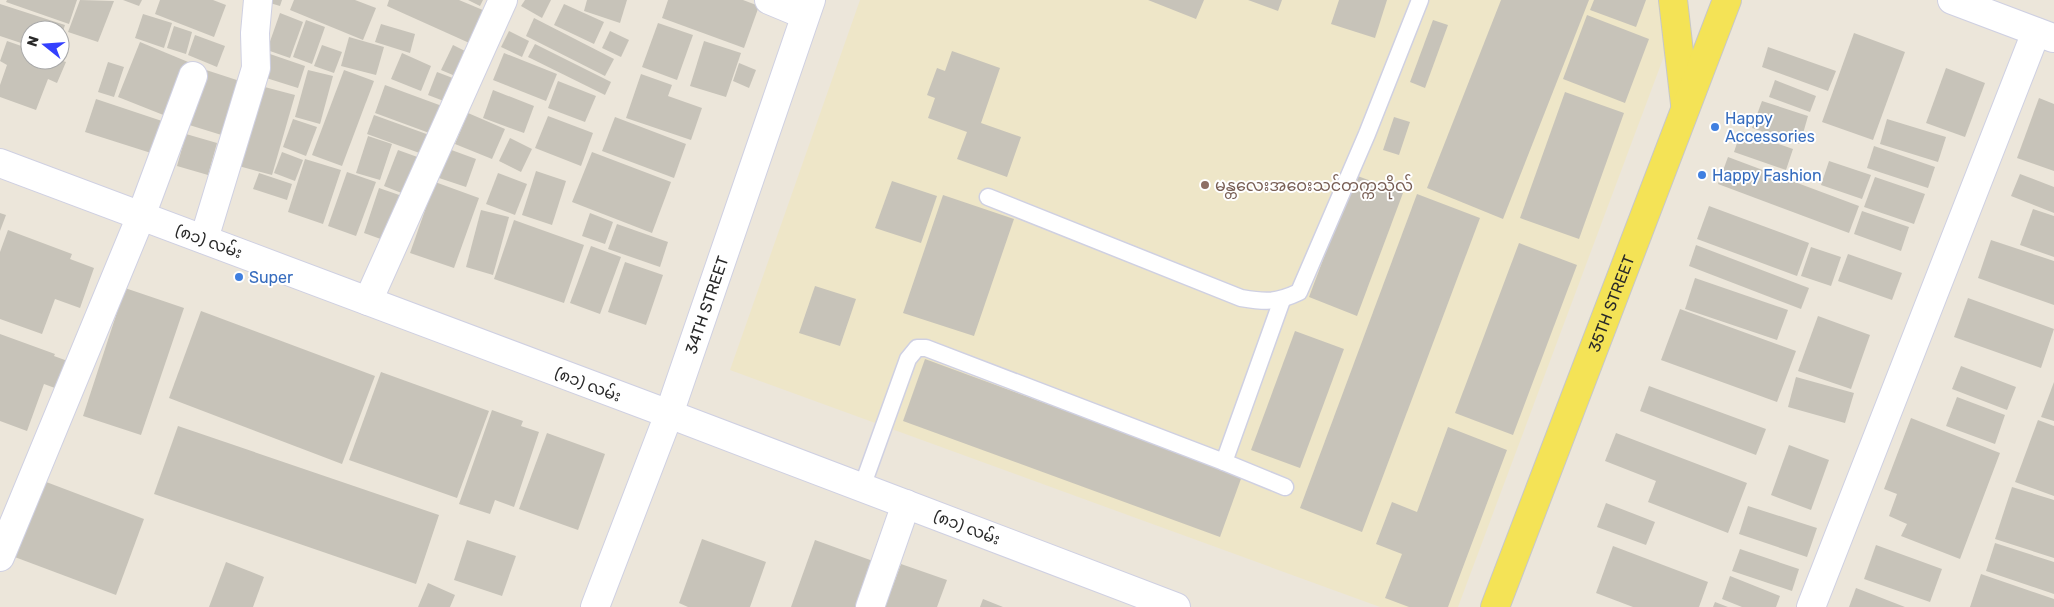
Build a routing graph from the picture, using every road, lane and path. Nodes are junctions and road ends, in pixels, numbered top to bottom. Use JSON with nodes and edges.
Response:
{"nodes":[{"id":1,"x":258,"y":0,"type":"edge"},
{"id":2,"x":503,"y":0,"type":"edge"},
{"id":3,"x":769,"y":0,"type":"edge"},
{"id":4,"x":1420,"y":0,"type":"edge"},
{"id":5,"x":1673,"y":0,"type":"edge"},
{"id":6,"x":1726,"y":0,"type":"edge"},
{"id":7,"x":1952,"y":0,"type":"edge"},
{"id":8,"x":808,"y":8,"type":"edge"},
{"id":9,"x":2045,"y":35,"type":"edge"},
{"id":10,"x":193,"y":76,"type":"dead end"},
{"id":11,"x":1686,"y":108,"type":"junction"},
{"id":12,"x":0,"y":163,"type":"edge"},
{"id":13,"x":988,"y":197,"type":"dead end"},
{"id":14,"x":141,"y":216,"type":"junction"},
{"id":15,"x":204,"y":239,"type":"junction"},
{"id":16,"x":1282,"y":300,"type":"junction"},
{"id":17,"x":368,"y":301,"type":"junction"},
{"id":18,"x":669,"y":414,"type":"junction"},
{"id":19,"x":1224,"y":462,"type":"junction"},
{"id":20,"x":862,"y":487,"type":"junction"},
{"id":21,"x":1285,"y":487,"type":"dead end"},
{"id":22,"x":906,"y":504,"type":"junction"},
{"id":23,"x":0,"y":557,"type":"edge"},
{"id":24,"x":1168,"y":606,"type":"edge"},
{"id":25,"x":595,"y":607,"type":"edge"},
{"id":26,"x":870,"y":607,"type":"edge"},
{"id":27,"x":1495,"y":607,"type":"edge"},
{"id":28,"x":1811,"y":607,"type":"edge"}],
"edges":[{"from":1,"to":15,"type":"street"},
{"from":2,"to":17,"type":"street"},
{"from":3,"to":8,"type":"street"},
{"from":4,"to":16,"type":"lane"},
{"from":5,"to":11,"type":"main road"},
{"from":6,"to":11,"type":"main road","name":"35TH STREET"},
{"from":7,"to":9,"type":"street"},
{"from":8,"to":18,"type":"street","name":"34TH STREET"},
{"from":9,"to":28,"type":"street"},
{"from":10,"to":14,"type":"street"},
{"from":11,"to":27,"type":"main road","name":"35TH STREET"},
{"from":12,"to":14,"type":"street","name":"(၈၁) လမ်း"},
{"from":13,"to":16,"type":"lane"},
{"from":14,"to":15,"type":"street","name":"(၈၁) လမ်း"},
{"from":14,"to":23,"type":"street"},
{"from":15,"to":17,"type":"street","name":"(၈၁) လမ်း"},
{"from":16,"to":19,"type":"lane"},
{"from":17,"to":18,"type":"street","name":"(၈၁) လမ်း"},
{"from":18,"to":20,"type":"street","name":"(၈၁) လမ်း"},
{"from":18,"to":25,"type":"street","name":"34TH STREET"},
{"from":19,"to":20,"type":"lane"},
{"from":19,"to":21,"type":"lane"},
{"from":20,"to":22,"type":"street","name":"(၈၁) လမ်း"},
{"from":22,"to":24,"type":"street","name":"(၈၁) လမ်း"},
{"from":22,"to":26,"type":"street"}]}
